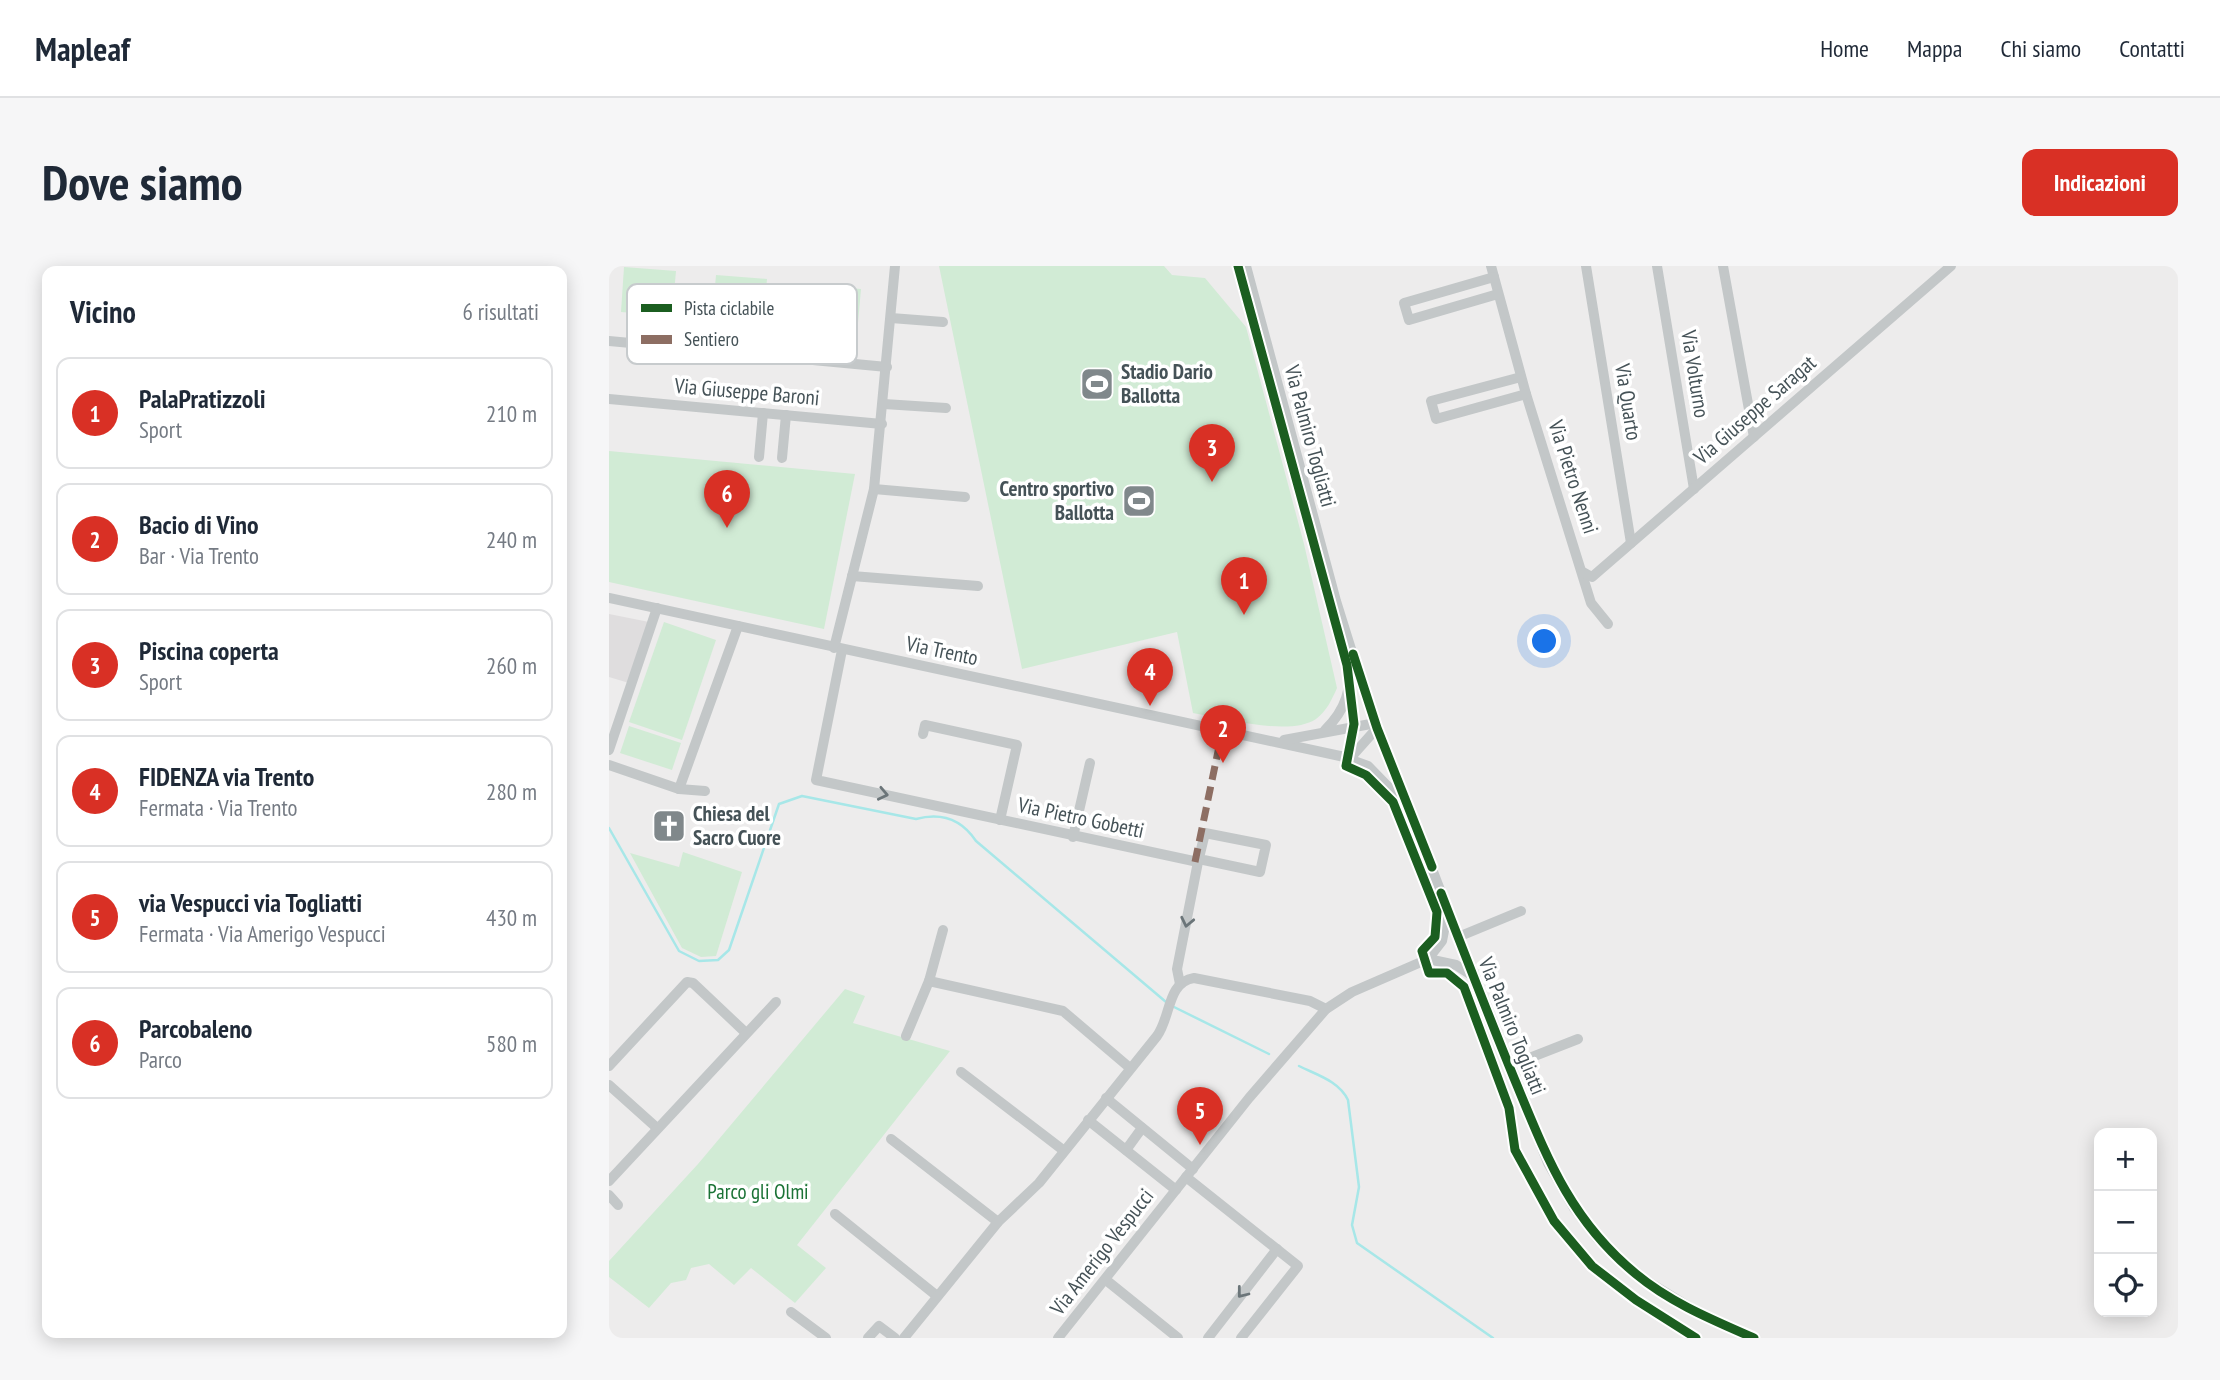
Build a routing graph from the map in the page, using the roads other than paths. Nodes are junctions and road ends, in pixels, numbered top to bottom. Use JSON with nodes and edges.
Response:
{"nodes":[{"id":1,"x":895,"y":266,"type":"edge"},
{"id":2,"x":1246,"y":266,"type":"edge"},
{"id":3,"x":1585,"y":266,"type":"edge"},
{"id":4,"x":1657,"y":266,"type":"edge"},
{"id":5,"x":1723,"y":266,"type":"edge"},
{"id":6,"x":1951,"y":266,"type":"edge"},
{"id":7,"x":1492,"y":272,"type":"edge"},
{"id":8,"x":1498,"y":294,"type":"junction"},
{"id":9,"x":891,"y":318,"type":"junction"},
{"id":10,"x":943,"y":322,"type":"dead end"},
{"id":11,"x":609,"y":341,"type":"edge"},
{"id":12,"x":627,"y":343,"type":"edge"},
{"id":13,"x":855,"y":364,"type":"edge"},
{"id":14,"x":887,"y":367,"type":"junction"},
{"id":15,"x":1521,"y":377,"type":"junction"},
{"id":16,"x":1526,"y":394,"type":"junction"},
{"id":17,"x":609,"y":398,"type":"edge"},
{"id":18,"x":884,"y":404,"type":"junction"},
{"id":19,"x":946,"y":408,"type":"dead end"},
{"id":20,"x":763,"y":413,"type":"junction"},
{"id":21,"x":786,"y":415,"type":"junction"},
{"id":22,"x":882,"y":424,"type":"junction"},
{"id":23,"x":1754,"y":437,"type":"junction"},
{"id":24,"x":759,"y":457,"type":"dead end"},
{"id":25,"x":782,"y":458,"type":"dead end"},
{"id":26,"x":1694,"y":488,"type":"junction"},
{"id":27,"x":874,"y":489,"type":"junction"},
{"id":28,"x":965,"y":497,"type":"dead end"},
{"id":29,"x":1631,"y":543,"type":"junction"},
{"id":30,"x":1583,"y":572,"type":"junction"},
{"id":31,"x":852,"y":576,"type":"junction"},
{"id":32,"x":978,"y":586,"type":"dead end"},
{"id":33,"x":609,"y":598,"type":"edge"},
{"id":34,"x":657,"y":608,"type":"junction"},
{"id":35,"x":1608,"y":624,"type":"dead end"},
{"id":36,"x":739,"y":626,"type":"junction"},
{"id":37,"x":1350,"y":643,"type":"junction"},
{"id":38,"x":838,"y":649,"type":"junction"},
{"id":39,"x":1376,"y":725,"type":"junction"},
{"id":40,"x":1321,"y":733,"type":"junction"},
{"id":41,"x":923,"y":734,"type":"dead end"},
{"id":42,"x":1267,"y":741,"type":"junction"},
{"id":43,"x":609,"y":750,"type":"edge"},
{"id":44,"x":1341,"y":756,"type":"junction"},
{"id":45,"x":1090,"y":762,"type":"dead end"},
{"id":46,"x":609,"y":765,"type":"edge"},
{"id":47,"x":679,"y":789,"type":"junction"},
{"id":48,"x":705,"y":791,"type":"dead end"},
{"id":49,"x":1413,"y":815,"type":"junction"},
{"id":50,"x":1000,"y":820,"type":"junction"},
{"id":51,"x":1073,"y":837,"type":"junction"},
{"id":52,"x":1199,"y":860,"type":"junction"},
{"id":53,"x":1447,"y":909,"type":"junction"},
{"id":54,"x":1521,"y":911,"type":"dead end"},
{"id":55,"x":943,"y":930,"type":"dead end"},
{"id":56,"x":1460,"y":942,"type":"junction"},
{"id":57,"x":1437,"y":949,"type":"junction"},
{"id":58,"x":1429,"y":960,"type":"junction"},
{"id":59,"x":1444,"y":961,"type":"junction"},
{"id":60,"x":1473,"y":976,"type":"junction"},
{"id":61,"x":929,"y":981,"type":"junction"},
{"id":62,"x":1180,"y":984,"type":"junction"},
{"id":63,"x":776,"y":1002,"type":"dead end"},
{"id":64,"x":1325,"y":1009,"type":"junction"},
{"id":65,"x":746,"y":1033,"type":"junction"},
{"id":66,"x":907,"y":1036,"type":"dead end"},
{"id":67,"x":1578,"y":1039,"type":"dead end"},
{"id":68,"x":609,"y":1066,"type":"edge"},
{"id":69,"x":1509,"y":1066,"type":"junction"},
{"id":70,"x":1130,"y":1068,"type":"junction"},
{"id":71,"x":961,"y":1072,"type":"dead end"},
{"id":72,"x":609,"y":1085,"type":"edge"},
{"id":73,"x":1106,"y":1098,"type":"junction"},
{"id":74,"x":1088,"y":1120,"type":"junction"},
{"id":75,"x":657,"y":1128,"type":"junction"},
{"id":76,"x":1142,"y":1128,"type":"junction"},
{"id":77,"x":891,"y":1139,"type":"dead end"},
{"id":78,"x":1063,"y":1150,"type":"junction"},
{"id":79,"x":1126,"y":1150,"type":"junction"},
{"id":80,"x":1189,"y":1173,"type":"junction"},
{"id":81,"x":609,"y":1181,"type":"edge"},
{"id":82,"x":1176,"y":1190,"type":"junction"},
{"id":83,"x":609,"y":1195,"type":"edge"},
{"id":84,"x":618,"y":1205,"type":"dead end"},
{"id":85,"x":835,"y":1214,"type":"dead end"},
{"id":86,"x":998,"y":1222,"type":"junction"},
{"id":87,"x":1277,"y":1249,"type":"junction"},
{"id":88,"x":1106,"y":1280,"type":"junction"},
{"id":89,"x":937,"y":1296,"type":"junction"},
{"id":90,"x":791,"y":1311,"type":"dead end"},
{"id":91,"x":826,"y":1338,"type":"edge"},
{"id":92,"x":868,"y":1338,"type":"edge"},
{"id":93,"x":895,"y":1338,"type":"edge"},
{"id":94,"x":904,"y":1338,"type":"edge"},
{"id":95,"x":1058,"y":1338,"type":"edge"},
{"id":96,"x":1178,"y":1338,"type":"edge"},
{"id":97,"x":1208,"y":1338,"type":"edge"},
{"id":98,"x":1241,"y":1338,"type":"edge"},
{"id":99,"x":1753,"y":1338,"type":"edge"}],
"edges":[{"from":1,"to":9,"type":"street","name":"Via Pietro Gobetti"},
{"from":2,"to":37,"type":"street","name":"Via Palmiro Togliatti"},
{"from":3,"to":29,"type":"street","name":"Via Quarto"},
{"from":4,"to":26,"type":"street","name":"Via Volturno"},
{"from":5,"to":23,"type":"street"},
{"from":6,"to":23,"type":"street","name":"Via Giuseppe Saragat"},
{"from":7,"to":8,"type":"street","name":"Via Pietro Nenni"},
{"from":7,"to":8,"type":"street","name":"Via Pietro Nenni"},
{"from":8,"to":15,"type":"street","name":"Via Pietro Nenni"},
{"from":9,"to":10,"type":"street"},
{"from":9,"to":14,"type":"street","name":"Via Pietro Gobetti"},
{"from":11,"to":12,"type":"street","name":"Via Giuseppe Baroni"},
{"from":13,"to":14,"type":"street","name":"Via Giuseppe Baroni"},
{"from":14,"to":18,"type":"street","name":"Via Pietro Gobetti"},
{"from":15,"to":16,"type":"street","name":"Via Pietro Nenni"},
{"from":15,"to":16,"type":"street"},
{"from":16,"to":30,"type":"street","name":"Via Pietro Nenni"},
{"from":17,"to":20,"type":"street","name":"Via Giuseppe Baroni"},
{"from":18,"to":19,"type":"street"},
{"from":18,"to":22,"type":"street","name":"Via Pietro Gobetti"},
{"from":20,"to":21,"type":"street","name":"Via Giuseppe Baroni"},
{"from":20,"to":24,"type":"street"},
{"from":21,"to":22,"type":"street","name":"Via Giuseppe Baroni"},
{"from":21,"to":25,"type":"street"},
{"from":22,"to":27,"type":"street","name":"Via Pietro Gobetti"},
{"from":23,"to":26,"type":"street","name":"Via Giuseppe Saragat"},
{"from":26,"to":29,"type":"street","name":"Via Giuseppe Saragat"},
{"from":27,"to":28,"type":"street"},
{"from":27,"to":31,"type":"street","name":"Via Pietro Gobetti"},
{"from":29,"to":30,"type":"street","name":"Via Giuseppe Saragat"},
{"from":30,"to":35,"type":"street","name":"Via Pietro Nenni"},
{"from":31,"to":32,"type":"street"},
{"from":31,"to":38,"type":"street","name":"Via Pietro Gobetti"},
{"from":33,"to":34,"type":"street","name":"Via Trento"},
{"from":34,"to":36,"type":"street","name":"Via Trento"},
{"from":34,"to":43,"type":"street"},
{"from":36,"to":38,"type":"street","name":"Via Trento"},
{"from":36,"to":47,"type":"street"},
{"from":37,"to":39,"type":"street","name":"Via Palmiro Togliatti"},
{"from":37,"to":40,"type":"street"},
{"from":38,"to":42,"type":"street","name":"Via Trento"},
{"from":38,"to":50,"type":"street","name":"Via Pietro Gobetti","one_way":true},
{"from":39,"to":40,"type":"street","name":"Via Trento"},
{"from":39,"to":44,"type":"street"},
{"from":39,"to":49,"type":"street","name":"Via Palmiro Togliatti"},
{"from":40,"to":42,"type":"street","name":"Via Trento"},
{"from":41,"to":50,"type":"street"},
{"from":42,"to":44,"type":"street","name":"Via Trento"},
{"from":44,"to":49,"type":"street","name":"Via Trento"},
{"from":45,"to":51,"type":"street"},
{"from":46,"to":47,"type":"street"},
{"from":47,"to":48,"type":"street"},
{"from":49,"to":53,"type":"street","name":"Via Palmiro Togliatti"},
{"from":50,"to":51,"type":"street","name":"Via Pietro Gobetti"},
{"from":51,"to":52,"type":"street","name":"Via Pietro Gobetti"},
{"from":52,"to":52,"type":"street","name":"Via Pietro Gobetti"},
{"from":52,"to":62,"type":"street","one_way":true},
{"from":53,"to":56,"type":"street","name":"Via Palmiro Togliatti"},
{"from":53,"to":57,"type":"street"},
{"from":54,"to":56,"type":"street"},
{"from":55,"to":61,"type":"street"},
{"from":56,"to":57,"type":"street"},
{"from":56,"to":59,"type":"street"},
{"from":56,"to":60,"type":"street","name":"Via Palmiro Togliatti"},
{"from":57,"to":58,"type":"street"},
{"from":58,"to":59,"type":"street","name":"Via Amerigo Vespucci"},
{"from":58,"to":64,"type":"street","name":"Via Amerigo Vespucci"},
{"from":59,"to":60,"type":"street","name":"Via Amerigo Vespucci"},
{"from":60,"to":69,"type":"street","name":"Via Palmiro Togliatti"},
{"from":61,"to":66,"type":"street"},
{"from":61,"to":70,"type":"street"},
{"from":62,"to":64,"type":"street"},
{"from":62,"to":70,"type":"street"},
{"from":63,"to":65,"type":"street"},
{"from":64,"to":80,"type":"street","name":"Via Amerigo Vespucci"},
{"from":65,"to":68,"type":"street"},
{"from":65,"to":75,"type":"street"},
{"from":67,"to":69,"type":"street"},
{"from":69,"to":99,"type":"street","name":"Via Palmiro Togliatti"},
{"from":70,"to":73,"type":"street"},
{"from":71,"to":78,"type":"street"},
{"from":72,"to":75,"type":"street"},
{"from":73,"to":74,"type":"street"},
{"from":73,"to":76,"type":"street"},
{"from":74,"to":78,"type":"street"},
{"from":74,"to":79,"type":"street","name":"Via Amerigo Vespucci"},
{"from":75,"to":81,"type":"street"},
{"from":76,"to":79,"type":"street"},
{"from":76,"to":80,"type":"street"},
{"from":77,"to":86,"type":"street"},
{"from":78,"to":86,"type":"street"},
{"from":79,"to":82,"type":"street","name":"Via Amerigo Vespucci"},
{"from":80,"to":82,"type":"street","name":"Via Amerigo Vespucci"},
{"from":80,"to":87,"type":"street"},
{"from":82,"to":88,"type":"street","name":"Via Amerigo Vespucci"},
{"from":83,"to":84,"type":"street"},
{"from":85,"to":89,"type":"street"},
{"from":86,"to":89,"type":"street"},
{"from":87,"to":97,"type":"street","one_way":true},
{"from":87,"to":98,"type":"street"},
{"from":88,"to":95,"type":"street","name":"Via Amerigo Vespucci"},
{"from":88,"to":96,"type":"street"},
{"from":89,"to":94,"type":"street"},
{"from":90,"to":91,"type":"street"},
{"from":92,"to":93,"type":"street"}]}
